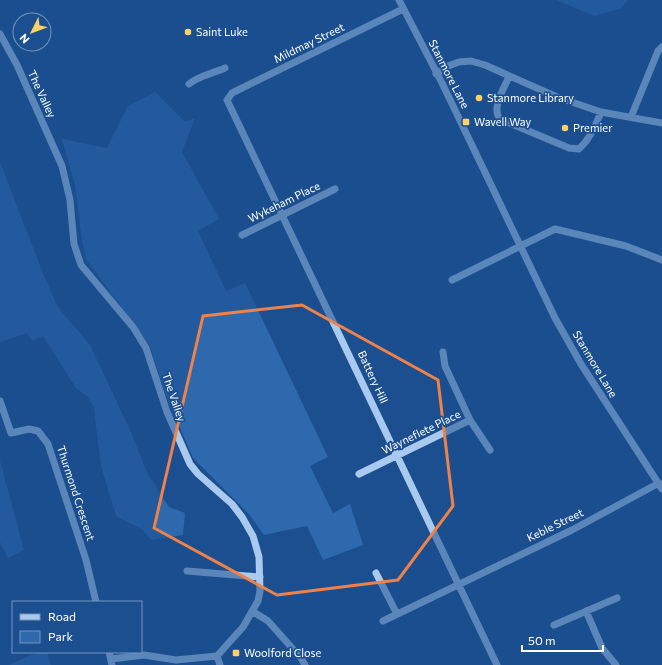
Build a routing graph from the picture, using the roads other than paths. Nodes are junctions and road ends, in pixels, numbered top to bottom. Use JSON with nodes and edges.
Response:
{"nodes":[{"id":1,"x":399,"y":0,"type":"edge"},
{"id":2,"x":403,"y":9,"type":"junction"},
{"id":3,"x":0,"y":34,"type":"edge"},
{"id":4,"x":662,"y":47,"type":"edge"},
{"id":5,"x":225,"y":68,"type":"dead end"},
{"id":6,"x":436,"y":74,"type":"junction"},
{"id":7,"x":509,"y":76,"type":"junction"},
{"id":8,"x":189,"y":84,"type":"dead end"},
{"id":9,"x":227,"y":100,"type":"joint"},
{"id":10,"x":601,"y":112,"type":"junction"},
{"id":11,"x":631,"y":117,"type":"junction"},
{"id":12,"x":662,"y":123,"type":"edge"},
{"id":13,"x":335,"y":189,"type":"dead end"},
{"id":14,"x":283,"y":214,"type":"junction"},
{"id":15,"x":242,"y":235,"type":"dead end"},
{"id":16,"x":520,"y":245,"type":"junction"},
{"id":17,"x":662,"y":260,"type":"edge"},
{"id":18,"x":452,"y":280,"type":"dead end"},
{"id":19,"x":443,"y":352,"type":"dead end"},
{"id":20,"x":0,"y":401,"type":"edge"},
{"id":21,"x":470,"y":420,"type":"junction"},
{"id":22,"x":490,"y":450,"type":"dead end"},
{"id":23,"x":398,"y":456,"type":"junction"},
{"id":24,"x":359,"y":474,"type":"dead end"},
{"id":25,"x":660,"y":486,"type":"edge"},
{"id":26,"x":187,"y":571,"type":"dead end"},
{"id":27,"x":376,"y":573,"type":"dead end"},
{"id":28,"x":260,"y":577,"type":"junction"},
{"id":29,"x":459,"y":584,"type":"junction"},
{"id":30,"x":618,"y":598,"type":"dead end"},
{"id":31,"x":96,"y":601,"type":"edge"},
{"id":32,"x":252,"y":611,"type":"junction"},
{"id":33,"x":586,"y":611,"type":"junction"},
{"id":34,"x":397,"y":614,"type":"junction"},
{"id":35,"x":383,"y":621,"type":"dead end"},
{"id":36,"x":554,"y":625,"type":"dead end"},
{"id":37,"x":217,"y":656,"type":"junction"},
{"id":38,"x":111,"y":659,"type":"edge"},
{"id":39,"x":220,"y":665,"type":"edge"},
{"id":40,"x":305,"y":665,"type":"edge"},
{"id":41,"x":496,"y":665,"type":"edge"},
{"id":42,"x":616,"y":665,"type":"edge"}],
"edges":[{"from":1,"to":2,"type":"street","name":"Stanmore Lane"},
{"from":2,"to":6,"type":"street","name":"Stanmore Lane"},
{"from":2,"to":9,"type":"street","name":"Mildmay Street"},
{"from":3,"to":28,"type":"street","name":"The Valley"},
{"from":4,"to":11,"type":"street"},
{"from":5,"to":8,"type":"street"},
{"from":6,"to":7,"type":"street"},
{"from":6,"to":16,"type":"street","name":"Stanmore Lane"},
{"from":7,"to":10,"type":"street"},
{"from":7,"to":10,"type":"street"},
{"from":9,"to":14,"type":"street","name":"Battery Hill"},
{"from":10,"to":11,"type":"street"},
{"from":11,"to":12,"type":"street"},
{"from":13,"to":14,"type":"street","name":"Wykeham Place"},
{"from":14,"to":15,"type":"street","name":"Wykeham Place"},
{"from":14,"to":23,"type":"street","name":"Battery Hill"},
{"from":16,"to":17,"type":"street"},
{"from":16,"to":18,"type":"street"},
{"from":16,"to":25,"type":"street","name":"Stanmore Lane"},
{"from":19,"to":21,"type":"street","name":"Wayneflete Place"},
{"from":20,"to":31,"type":"street","name":"Thurmond Crescent"},
{"from":21,"to":22,"type":"street"},
{"from":21,"to":23,"type":"street","name":"Wayneflete Place"},
{"from":23,"to":24,"type":"street","name":"Wayneflete Place"},
{"from":23,"to":29,"type":"street","name":"Battery Hill"},
{"from":25,"to":29,"type":"street","name":"Keble Street"},
{"from":26,"to":28,"type":"street"},
{"from":27,"to":34,"type":"street"},
{"from":28,"to":32,"type":"street","name":"The Valley"},
{"from":29,"to":34,"type":"street","name":"Keble Street"},
{"from":29,"to":41,"type":"street","name":"Battery Hill"},
{"from":30,"to":33,"type":"street"},
{"from":32,"to":37,"type":"street","name":"The Valley"},
{"from":32,"to":40,"type":"street"},
{"from":33,"to":36,"type":"street"},
{"from":33,"to":42,"type":"street"},
{"from":34,"to":35,"type":"street","name":"Keble Street"},
{"from":37,"to":38,"type":"street"},
{"from":37,"to":39,"type":"street"}]}
